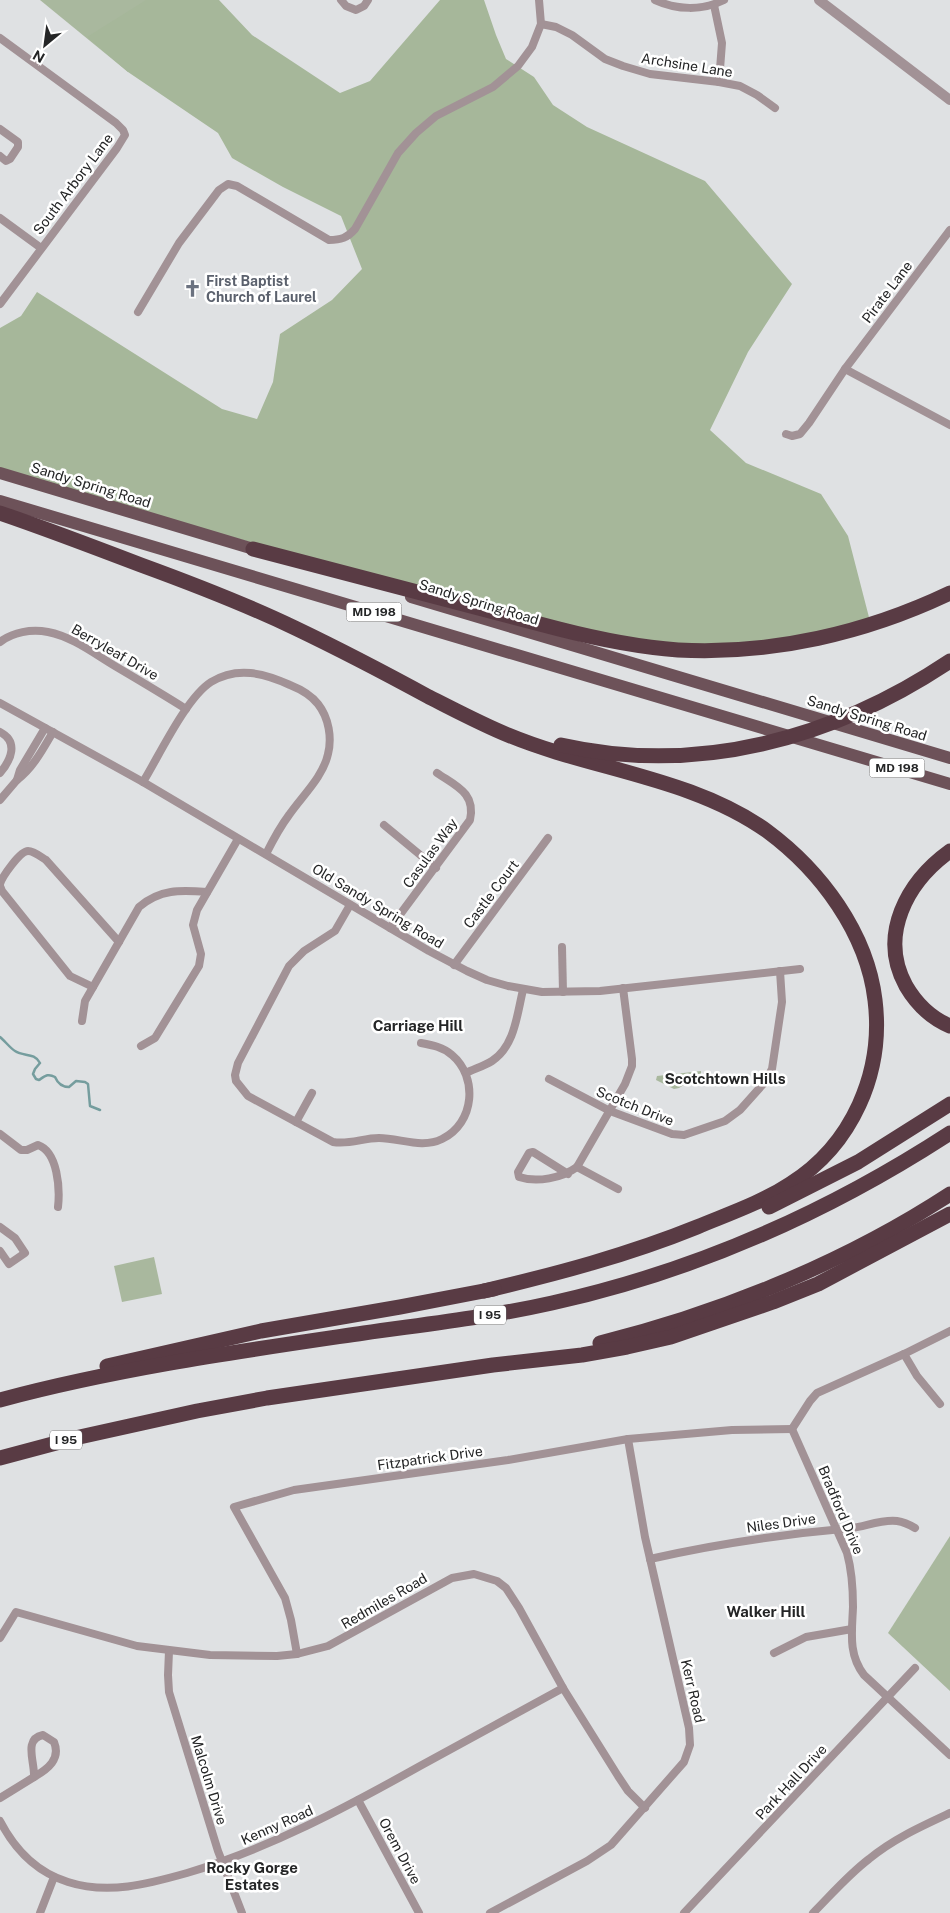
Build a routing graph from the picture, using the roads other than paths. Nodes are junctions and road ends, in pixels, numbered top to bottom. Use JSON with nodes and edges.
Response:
{"nodes":[{"id":1,"x":341,"y":0,"type":"edge"},
{"id":2,"x":368,"y":0,"type":"edge"},
{"id":3,"x":539,"y":0,"type":"edge"},
{"id":4,"x":655,"y":0,"type":"edge"},
{"id":5,"x":724,"y":0,"type":"edge"},
{"id":6,"x":819,"y":0,"type":"edge"},
{"id":7,"x":714,"y":5,"type":"junction"},
{"id":8,"x":541,"y":24,"type":"junction"},
{"id":9,"x":0,"y":38,"type":"edge"},
{"id":10,"x":719,"y":82,"type":"junction"},
{"id":11,"x":950,"y":100,"type":"edge"},
{"id":12,"x":775,"y":108,"type":"dead end"},
{"id":13,"x":0,"y":129,"type":"edge"},
{"id":14,"x":0,"y":156,"type":"edge"},
{"id":15,"x":0,"y":218,"type":"edge"},
{"id":16,"x":950,"y":230,"type":"edge"},
{"id":17,"x":41,"y":248,"type":"junction"},
{"id":18,"x":0,"y":304,"type":"edge"},
{"id":19,"x":138,"y":312,"type":"dead end"},
{"id":20,"x":845,"y":369,"type":"junction"},
{"id":21,"x":950,"y":425,"type":"edge"},
{"id":22,"x":786,"y":434,"type":"dead end"},
{"id":23,"x":0,"y":473,"type":"edge"},
{"id":24,"x":0,"y":501,"type":"edge"},
{"id":25,"x":0,"y":513,"type":"edge"},
{"id":26,"x":253,"y":548,"type":"junction"},
{"id":27,"x":950,"y":593,"type":"edge"},
{"id":28,"x":0,"y":642,"type":"edge"},
{"id":29,"x":950,"y":661,"type":"edge"},
{"id":30,"x":0,"y":703,"type":"edge"},
{"id":31,"x":186,"y":708,"type":"junction"},
{"id":32,"x":451,"y":708,"type":"junction"},
{"id":33,"x":45,"y":728,"type":"junction"},
{"id":34,"x":0,"y":732,"type":"edge"},
{"id":35,"x":53,"y":732,"type":"junction"},
{"id":36,"x":950,"y":758,"type":"edge"},
{"id":37,"x":1,"y":772,"type":"edge"},
{"id":38,"x":437,"y":773,"type":"dead end"},
{"id":39,"x":17,"y":780,"type":"junction"},
{"id":40,"x":143,"y":782,"type":"junction"},
{"id":41,"x":950,"y":784,"type":"edge"},
{"id":42,"x":0,"y":800,"type":"edge"},
{"id":43,"x":384,"y":825,"type":"dead end"},
{"id":44,"x":548,"y":838,"type":"dead end"},
{"id":45,"x":238,"y":839,"type":"junction"},
{"id":46,"x":950,"y":850,"type":"edge"},
{"id":47,"x":266,"y":854,"type":"junction"},
{"id":48,"x":436,"y":868,"type":"junction"},
{"id":49,"x":0,"y":885,"type":"edge"},
{"id":50,"x":207,"y":892,"type":"junction"},
{"id":51,"x":350,"y":905,"type":"junction"},
{"id":52,"x":390,"y":928,"type":"junction"},
{"id":53,"x":119,"y":942,"type":"junction"},
{"id":54,"x":562,"y":947,"type":"dead end"},
{"id":55,"x":454,"y":965,"type":"junction"},
{"id":56,"x":800,"y":969,"type":"dead end"},
{"id":57,"x":780,"y":971,"type":"junction"},
{"id":58,"x":93,"y":987,"type":"junction"},
{"id":59,"x":623,"y":988,"type":"junction"},
{"id":60,"x":523,"y":990,"type":"junction"},
{"id":61,"x":563,"y":992,"type":"junction"},
{"id":62,"x":82,"y":1021,"type":"dead end"},
{"id":63,"x":950,"y":1026,"type":"edge"},
{"id":64,"x":421,"y":1043,"type":"dead end"},
{"id":65,"x":141,"y":1046,"type":"dead end"},
{"id":66,"x":466,"y":1073,"type":"junction"},
{"id":67,"x":549,"y":1079,"type":"dead end"},
{"id":68,"x":312,"y":1092,"type":"dead end"},
{"id":69,"x":950,"y":1104,"type":"edge"},
{"id":70,"x":610,"y":1111,"type":"junction"},
{"id":71,"x":296,"y":1122,"type":"junction"},
{"id":72,"x":950,"y":1133,"type":"edge"},
{"id":73,"x":0,"y":1134,"type":"edge"},
{"id":74,"x":577,"y":1167,"type":"junction"},
{"id":75,"x":568,"y":1174,"type":"junction"},
{"id":76,"x":618,"y":1189,"type":"dead end"},
{"id":77,"x":950,"y":1194,"type":"edge"},
{"id":78,"x":58,"y":1207,"type":"dead end"},
{"id":79,"x":950,"y":1212,"type":"edge"},
{"id":80,"x":0,"y":1227,"type":"edge"},
{"id":81,"x":0,"y":1251,"type":"edge"},
{"id":82,"x":484,"y":1291,"type":"junction"},
{"id":83,"x":950,"y":1331,"type":"edge"},
{"id":84,"x":904,"y":1354,"type":"junction"},
{"id":85,"x":493,"y":1365,"type":"junction"},
{"id":86,"x":4,"y":1399,"type":"edge"},
{"id":87,"x":940,"y":1404,"type":"dead end"},
{"id":88,"x":792,"y":1429,"type":"junction"},
{"id":89,"x":628,"y":1439,"type":"junction"},
{"id":90,"x":0,"y":1458,"type":"edge"},
{"id":91,"x":836,"y":1528,"type":"junction"},
{"id":92,"x":915,"y":1528,"type":"dead end"},
{"id":93,"x":650,"y":1559,"type":"junction"},
{"id":94,"x":852,"y":1629,"type":"junction"},
{"id":95,"x":0,"y":1638,"type":"edge"},
{"id":96,"x":169,"y":1651,"type":"junction"},
{"id":97,"x":774,"y":1653,"type":"dead end"},
{"id":98,"x":297,"y":1654,"type":"junction"},
{"id":99,"x":915,"y":1668,"type":"dead end"},
{"id":100,"x":563,"y":1688,"type":"junction"},
{"id":101,"x":889,"y":1697,"type":"junction"},
{"id":102,"x":950,"y":1755,"type":"edge"},
{"id":103,"x":34,"y":1777,"type":"junction"},
{"id":104,"x":0,"y":1798,"type":"edge"},
{"id":105,"x":358,"y":1800,"type":"junction"},
{"id":106,"x":645,"y":1808,"type":"junction"},
{"id":107,"x":950,"y":1813,"type":"edge"},
{"id":108,"x":0,"y":1821,"type":"edge"},
{"id":109,"x":223,"y":1862,"type":"junction"},
{"id":110,"x":54,"y":1878,"type":"junction"},
{"id":111,"x":40,"y":1913,"type":"edge"},
{"id":112,"x":242,"y":1913,"type":"edge"},
{"id":113,"x":419,"y":1913,"type":"edge"},
{"id":114,"x":490,"y":1913,"type":"edge"},
{"id":115,"x":684,"y":1913,"type":"edge"},
{"id":116,"x":813,"y":1913,"type":"edge"}],
"edges":[{"from":1,"to":2,"type":"street"},
{"from":3,"to":8,"type":"street"},
{"from":4,"to":7,"type":"street"},
{"from":5,"to":7,"type":"street"},
{"from":6,"to":11,"type":"street"},
{"from":7,"to":10,"type":"street"},
{"from":8,"to":10,"type":"street","name":"Archsine Lane"},
{"from":8,"to":19,"type":"street"},
{"from":9,"to":17,"type":"street","name":"South Arbory Lane"},
{"from":10,"to":12,"type":"street","name":"Archsine Lane"},
{"from":13,"to":14,"type":"street"},
{"from":15,"to":17,"type":"street"},
{"from":16,"to":20,"type":"street","name":"Pirate Lane"},
{"from":17,"to":18,"type":"street","name":"South Arbory Lane"},
{"from":20,"to":21,"type":"street"},
{"from":20,"to":22,"type":"street","name":"Pirate Lane"},
{"from":23,"to":26,"type":"main road","name":"Sandy Spring Road","number":"MD 198"},
{"from":24,"to":41,"type":"main road","number":"MD 198"},
{"from":25,"to":32,"type":"highway"},
{"from":26,"to":27,"type":"highway"},
{"from":26,"to":36,"type":"main road","name":"Sandy Spring Road","number":"MD 198"},
{"from":28,"to":31,"type":"street","name":"Berryleaf Drive"},
{"from":29,"to":32,"type":"highway"},
{"from":30,"to":33,"type":"street","name":"Old Sandy Spring Road"},
{"from":31,"to":40,"type":"street"},
{"from":31,"to":47,"type":"street"},
{"from":32,"to":82,"type":"highway"},
{"from":33,"to":35,"type":"street","name":"Old Sandy Spring Road"},
{"from":33,"to":39,"type":"street"},
{"from":34,"to":37,"type":"street"},
{"from":35,"to":39,"type":"street"},
{"from":35,"to":40,"type":"street","name":"Old Sandy Spring Road"},
{"from":37,"to":39,"type":"street"},
{"from":38,"to":48,"type":"street","name":"Casulas Way"},
{"from":39,"to":42,"type":"street"},
{"from":40,"to":45,"type":"street","name":"Old Sandy Spring Road"},
{"from":43,"to":48,"type":"street"},
{"from":44,"to":55,"type":"street","name":"Castle Court"},
{"from":45,"to":47,"type":"street","name":"Old Sandy Spring Road"},
{"from":45,"to":50,"type":"street"},
{"from":46,"to":63,"type":"highway"},
{"from":47,"to":51,"type":"street","name":"Old Sandy Spring Road"},
{"from":48,"to":52,"type":"street","name":"Casulas Way"},
{"from":49,"to":53,"type":"street"},
{"from":49,"to":58,"type":"street"},
{"from":50,"to":53,"type":"street"},
{"from":50,"to":65,"type":"street"},
{"from":51,"to":52,"type":"street","name":"Old Sandy Spring Road"},
{"from":51,"to":71,"type":"street"},
{"from":52,"to":55,"type":"street","name":"Old Sandy Spring Road"},
{"from":53,"to":58,"type":"street"},
{"from":54,"to":61,"type":"street"},
{"from":55,"to":60,"type":"street","name":"Old Sandy Spring Road"},
{"from":56,"to":57,"type":"street","name":"Old Sandy Spring Road"},
{"from":57,"to":59,"type":"street","name":"Old Sandy Spring Road"},
{"from":57,"to":70,"type":"street","name":"Scotch Drive"},
{"from":58,"to":62,"type":"street"},
{"from":59,"to":61,"type":"street","name":"Old Sandy Spring Road"},
{"from":59,"to":70,"type":"street"},
{"from":60,"to":61,"type":"street","name":"Old Sandy Spring Road"},
{"from":60,"to":66,"type":"street"},
{"from":64,"to":66,"type":"street"},
{"from":66,"to":71,"type":"street"},
{"from":67,"to":70,"type":"street","name":"Scotch Drive"},
{"from":68,"to":71,"type":"street"},
{"from":69,"to":82,"type":"highway"},
{"from":70,"to":74,"type":"street"},
{"from":72,"to":86,"type":"highway","number":"I 95"},
{"from":73,"to":78,"type":"street"},
{"from":74,"to":75,"type":"street"},
{"from":74,"to":76,"type":"street"},
{"from":75,"to":75,"type":"street"},
{"from":77,"to":85,"type":"highway","number":"I 95"},
{"from":79,"to":85,"type":"highway"},
{"from":80,"to":81,"type":"street"},
{"from":82,"to":86,"type":"highway"},
{"from":83,"to":84,"type":"street"},
{"from":84,"to":87,"type":"street"},
{"from":84,"to":88,"type":"street"},
{"from":85,"to":90,"type":"highway","number":"I 95"},
{"from":88,"to":89,"type":"street","name":"Fitzpatrick Drive"},
{"from":88,"to":91,"type":"street","name":"Bradford Drive"},
{"from":89,"to":93,"type":"street","name":"Kerr Road"},
{"from":89,"to":98,"type":"street","name":"Fitzpatrick Drive"},
{"from":91,"to":92,"type":"street","name":"Niles Drive"},
{"from":91,"to":93,"type":"street","name":"Niles Drive"},
{"from":91,"to":94,"type":"street","name":"Bradford Drive"},
{"from":93,"to":106,"type":"street","name":"Kerr Road"},
{"from":94,"to":97,"type":"street"},
{"from":94,"to":101,"type":"street","name":"Bradford Drive"},
{"from":95,"to":96,"type":"street","name":"Redmiles Road"},
{"from":96,"to":98,"type":"street","name":"Redmiles Road"},
{"from":96,"to":109,"type":"street","name":"Malcolm Drive"},
{"from":98,"to":100,"type":"street","name":"Redmiles Road"},
{"from":99,"to":101,"type":"street","name":"Park Hall Drive"},
{"from":100,"to":105,"type":"street","name":"Kenny Road"},
{"from":100,"to":106,"type":"street","name":"Redmiles Road"},
{"from":101,"to":102,"type":"street","name":"Bradford Drive"},
{"from":101,"to":115,"type":"street","name":"Park Hall Drive"},
{"from":103,"to":103,"type":"street"},
{"from":103,"to":104,"type":"street"},
{"from":105,"to":109,"type":"street","name":"Kenny Road"},
{"from":105,"to":113,"type":"street","name":"Orem Drive"},
{"from":106,"to":114,"type":"street","name":"Kerr Road"},
{"from":107,"to":116,"type":"street"},
{"from":108,"to":110,"type":"street","name":"Kenny Road"},
{"from":109,"to":110,"type":"street","name":"Kenny Road"},
{"from":109,"to":112,"type":"street","name":"Malcolm Drive"},
{"from":110,"to":111,"type":"street"}]}
